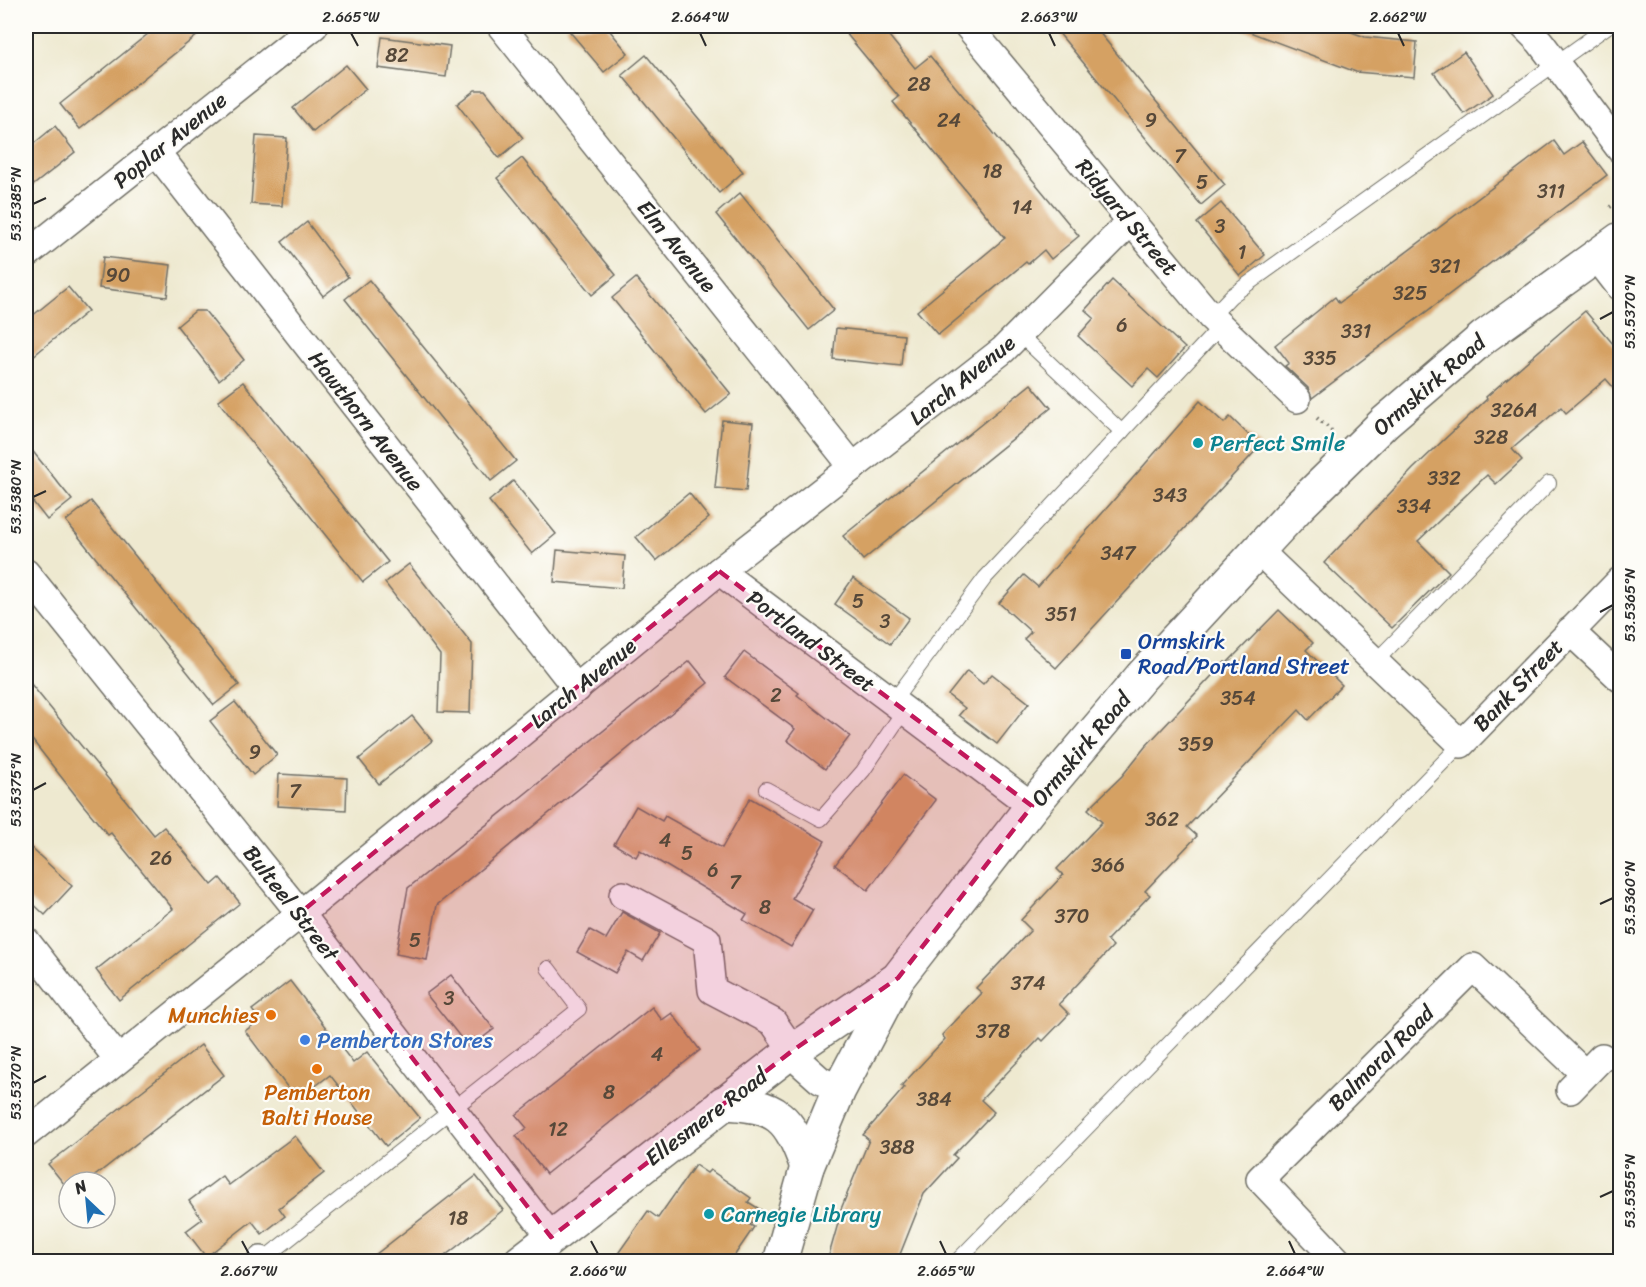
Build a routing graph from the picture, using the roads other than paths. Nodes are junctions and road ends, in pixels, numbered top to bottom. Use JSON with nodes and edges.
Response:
{"nodes":[{"id":1,"x":314,"y":26,"type":"edge"},
{"id":2,"x":501,"y":26,"type":"edge"},
{"id":3,"x":968,"y":26,"type":"edge"},
{"id":4,"x":1524,"y":26,"type":"edge"},
{"id":5,"x":1608,"y":26,"type":"edge"},
{"id":6,"x":1556,"y":64,"type":"junction"},
{"id":7,"x":1620,"y":150,"type":"edge"},
{"id":8,"x":156,"y":152,"type":"junction"},
{"id":9,"x":1130,"y":222,"type":"junction"},
{"id":10,"x":1608,"y":247,"type":"edge"},
{"id":11,"x":26,"y":255,"type":"edge"},
{"id":12,"x":1620,"y":287,"type":"edge"},
{"id":13,"x":1216,"y":322,"type":"junction"},
{"id":14,"x":1018,"y":334,"type":"junction"},
{"id":15,"x":1297,"y":399,"type":"dead end"},
{"id":16,"x":1122,"y":432,"type":"junction"},
{"id":17,"x":853,"y":467,"type":"junction"},
{"id":18,"x":1549,"y":483,"type":"dead end"},
{"id":19,"x":1258,"y":550,"type":"junction"},
{"id":20,"x":719,"y":571,"type":"junction"},
{"id":21,"x":26,"y":573,"type":"edge"},
{"id":22,"x":1620,"y":581,"type":"edge"},
{"id":23,"x":1570,"y":631,"type":"junction"},
{"id":24,"x":1375,"y":662,"type":"junction"},
{"id":25,"x":1620,"y":678,"type":"edge"},
{"id":26,"x":577,"y":689,"type":"junction"},
{"id":27,"x":898,"y":707,"type":"junction"},
{"id":28,"x":1461,"y":744,"type":"junction"},
{"id":29,"x":766,"y":789,"type":"dead end"},
{"id":30,"x":1032,"y":806,"type":"junction"},
{"id":31,"x":623,"y":895,"type":"dead end"},
{"id":32,"x":300,"y":913,"type":"junction"},
{"id":33,"x":26,"y":941,"type":"edge"},
{"id":34,"x":548,"y":969,"type":"dead end"},
{"id":35,"x":898,"y":978,"type":"junction"},
{"id":36,"x":792,"y":1051,"type":"junction"},
{"id":37,"x":117,"y":1058,"type":"junction"},
{"id":38,"x":1586,"y":1074,"type":"dead end"},
{"id":39,"x":839,"y":1090,"type":"junction"},
{"id":40,"x":723,"y":1103,"type":"junction"},
{"id":41,"x":452,"y":1110,"type":"junction"},
{"id":42,"x":26,"y":1134,"type":"edge"},
{"id":43,"x":807,"y":1167,"type":"junction"},
{"id":44,"x":551,"y":1237,"type":"junction"},
{"id":45,"x":261,"y":1261,"type":"edge"},
{"id":46,"x":520,"y":1262,"type":"edge"},
{"id":47,"x":780,"y":1262,"type":"edge"},
{"id":48,"x":956,"y":1262,"type":"edge"},
{"id":49,"x":1339,"y":1262,"type":"edge"}],
"edges":[{"from":1,"to":8,"type":"street","name":"Poplar Avenue"},
{"from":2,"to":17,"type":"street","name":"Elm Avenue"},
{"from":3,"to":9,"type":"street","name":"Ridyard Street"},
{"from":4,"to":6,"type":"street"},
{"from":5,"to":6,"type":"lane"},
{"from":6,"to":7,"type":"street"},
{"from":6,"to":13,"type":"lane"},
{"from":8,"to":11,"type":"street","name":"Poplar Avenue"},
{"from":8,"to":26,"type":"street","name":"Hawthorn Avenue"},
{"from":9,"to":13,"type":"street","name":"Ridyard Street"},
{"from":9,"to":14,"type":"street","name":"Larch Avenue"},
{"from":10,"to":12,"type":"street"},
{"from":10,"to":19,"type":"highway","name":"Ormskirk Road"},
{"from":13,"to":15,"type":"street","name":"Ridyard Street"},
{"from":13,"to":16,"type":"lane"},
{"from":14,"to":16,"type":"lane"},
{"from":14,"to":17,"type":"street","name":"Larch Avenue"},
{"from":16,"to":27,"type":"lane"},
{"from":17,"to":20,"type":"street","name":"Larch Avenue"},
{"from":18,"to":24,"type":"lane"},
{"from":19,"to":24,"type":"street","name":"Bank Street"},
{"from":19,"to":30,"type":"highway","name":"Ormskirk Road"},
{"from":20,"to":26,"type":"street","name":"Larch Avenue"},
{"from":20,"to":27,"type":"street","name":"Portland Street"},
{"from":21,"to":32,"type":"street","name":"Bulteel Street"},
{"from":22,"to":23,"type":"street","name":"Bank Street"},
{"from":23,"to":25,"type":"street"},
{"from":23,"to":28,"type":"street","name":"Bank Street"},
{"from":24,"to":28,"type":"street","name":"Bank Street"},
{"from":26,"to":32,"type":"street","name":"Larch Avenue"},
{"from":27,"to":29,"type":"lane"},
{"from":27,"to":30,"type":"street","name":"Portland Street"},
{"from":28,"to":48,"type":"lane"},
{"from":30,"to":35,"type":"highway","name":"Ormskirk Road"},
{"from":31,"to":36,"type":"street"},
{"from":32,"to":37,"type":"street","name":"Larch Avenue"},
{"from":32,"to":41,"type":"street","name":"Bulteel Street"},
{"from":33,"to":37,"type":"street"},
{"from":34,"to":41,"type":"lane"},
{"from":35,"to":36,"type":"highway","name":"Ellesmere Road"},
{"from":35,"to":39,"type":"highway","name":"Ormskirk Road"},
{"from":36,"to":39,"type":"street"},
{"from":36,"to":40,"type":"highway","name":"Ellesmere Road"},
{"from":37,"to":42,"type":"street","name":"Larch Avenue"},
{"from":38,"to":49,"type":"street","name":"Balmoral Road"},
{"from":39,"to":43,"type":"highway","name":"Ormskirk Road"},
{"from":40,"to":43,"type":"highway"},
{"from":40,"to":44,"type":"highway","name":"Ellesmere Road"},
{"from":41,"to":44,"type":"street","name":"Bulteel Street"},
{"from":41,"to":45,"type":"lane"},
{"from":43,"to":47,"type":"highway","name":"Ormskirk Road"},
{"from":44,"to":46,"type":"highway","name":"Ellesmere Road"}]}
